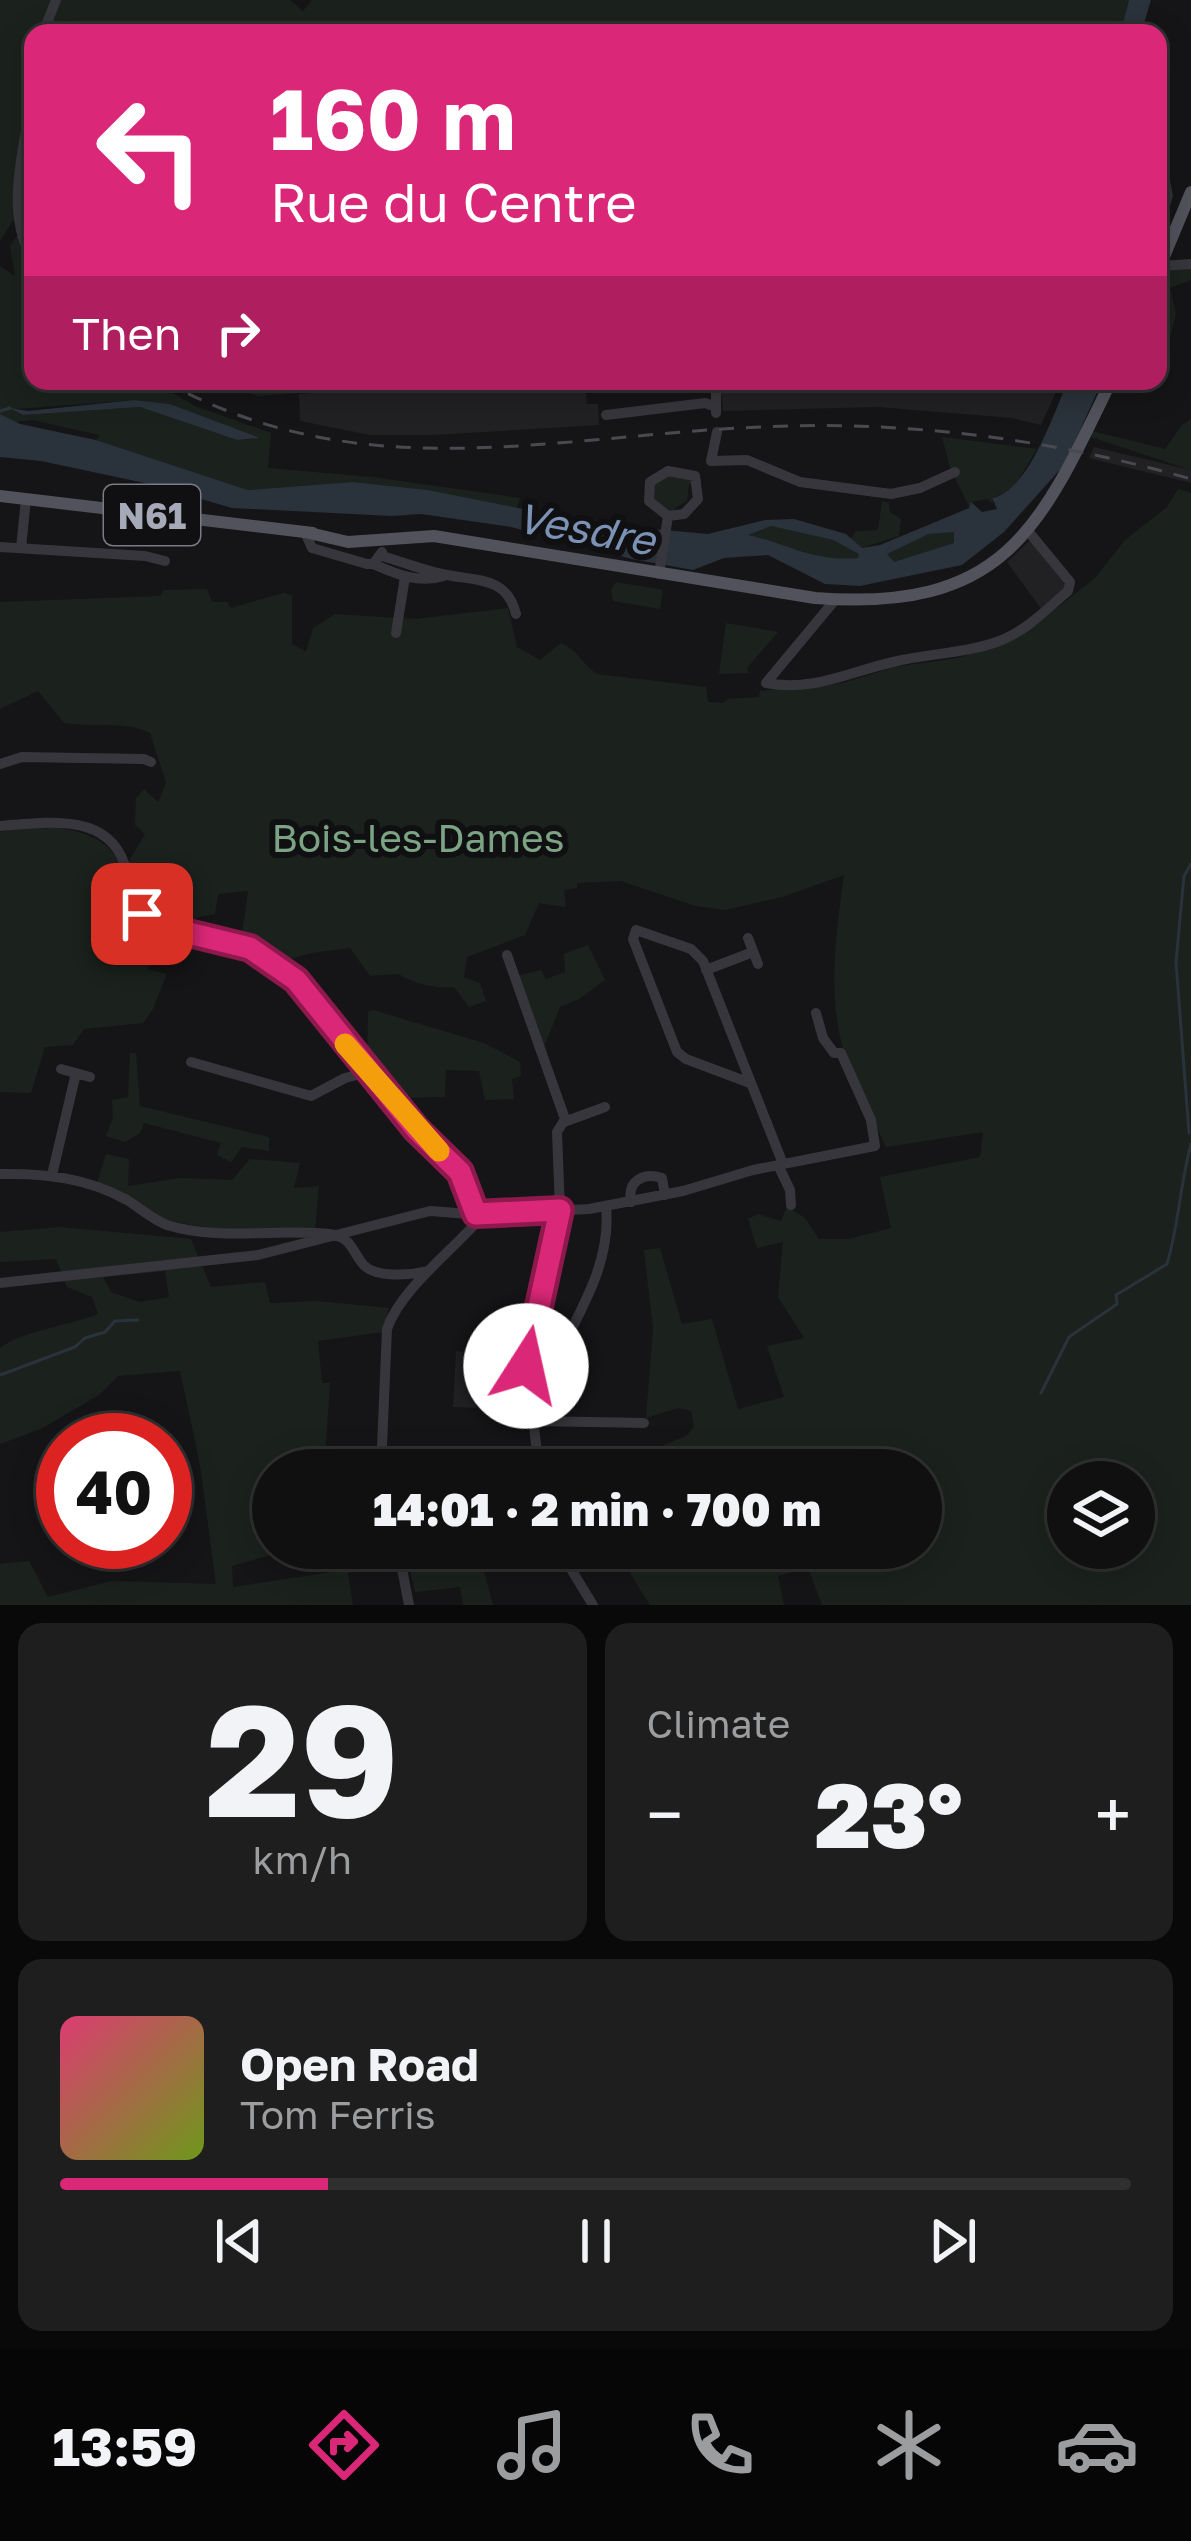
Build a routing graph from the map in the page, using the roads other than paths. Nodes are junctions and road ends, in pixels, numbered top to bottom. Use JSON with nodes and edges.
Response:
{"nodes":[{"id":1,"x":24,"y":151,"type":"edge"},
{"id":2,"x":1191,"y":192,"type":"edge"},
{"id":3,"x":24,"y":244,"type":"edge"},
{"id":4,"x":1167,"y":249,"type":"edge"},
{"id":5,"x":716,"y":390,"type":"edge"},
{"id":6,"x":1107,"y":390,"type":"edge"},
{"id":7,"x":607,"y":415,"type":"dead end"},
{"id":8,"x":717,"y":432,"type":"dead end"},
{"id":9,"x":711,"y":461,"type":"junction"},
{"id":10,"x":955,"y":472,"type":"dead end"},
{"id":11,"x":695,"y":476,"type":"junction"},
{"id":12,"x":0,"y":496,"type":"edge"},
{"id":13,"x":26,"y":500,"type":"junction"},
{"id":14,"x":667,"y":523,"type":"junction"},
{"id":15,"x":1028,"y":531,"type":"junction"},
{"id":16,"x":305,"y":532,"type":"junction"},
{"id":17,"x":386,"y":537,"type":"junction"},
{"id":18,"x":0,"y":547,"type":"edge"},
{"id":19,"x":21,"y":548,"type":"junction"},
{"id":20,"x":377,"y":560,"type":"junction"},
{"id":21,"x":165,"y":561,"type":"dead end"},
{"id":22,"x":660,"y":568,"type":"junction"},
{"id":23,"x":447,"y":575,"type":"junction"},
{"id":24,"x":405,"y":577,"type":"junction"},
{"id":25,"x":835,"y":600,"type":"junction"},
{"id":26,"x":516,"y":614,"type":"dead end"},
{"id":27,"x":396,"y":633,"type":"dead end"},
{"id":28,"x":151,"y":762,"type":"dead end"},
{"id":29,"x":0,"y":764,"type":"edge"},
{"id":30,"x":0,"y":826,"type":"edge"},
{"id":31,"x":748,"y":938,"type":"dead end"},
{"id":32,"x":507,"y":955,"type":"dead end"},
{"id":33,"x":706,"y":970,"type":"junction"},
{"id":34,"x":815,"y":1013,"type":"dead end"},
{"id":35,"x":191,"y":1062,"type":"dead end"},
{"id":36,"x":61,"y":1069,"type":"dead end"},
{"id":37,"x":368,"y":1072,"type":"junction"},
{"id":38,"x":76,"y":1073,"type":"junction"},
{"id":39,"x":90,"y":1077,"type":"dead end"},
{"id":40,"x":750,"y":1083,"type":"junction"},
{"id":41,"x":605,"y":1107,"type":"dead end"},
{"id":42,"x":564,"y":1122,"type":"junction"},
{"id":43,"x":781,"y":1165,"type":"junction"},
{"id":44,"x":0,"y":1174,"type":"edge"},
{"id":45,"x":52,"y":1175,"type":"junction"},
{"id":46,"x":665,"y":1195,"type":"junction"},
{"id":47,"x":631,"y":1202,"type":"junction"},
{"id":48,"x":791,"y":1205,"type":"dead end"},
{"id":49,"x":606,"y":1206,"type":"junction"},
{"id":50,"x":560,"y":1210,"type":"junction"},
{"id":51,"x":476,"y":1214,"type":"junction"},
{"id":52,"x":361,"y":1228,"type":"junction"},
{"id":53,"x":336,"y":1235,"type":"junction"},
{"id":54,"x":353,"y":1246,"type":"junction"},
{"id":55,"x":428,"y":1271,"type":"junction"},
{"id":56,"x":410,"y":1274,"type":"junction"},
{"id":57,"x":0,"y":1283,"type":"edge"},
{"id":58,"x":419,"y":1285,"type":"junction"},
{"id":59,"x":530,"y":1396,"type":"junction"},
{"id":60,"x":533,"y":1421,"type":"junction"},
{"id":61,"x":644,"y":1424,"type":"dead end"},
{"id":62,"x":382,"y":1449,"type":"edge"},
{"id":63,"x":536,"y":1449,"type":"edge"},
{"id":64,"x":402,"y":1569,"type":"edge"},
{"id":65,"x":571,"y":1569,"type":"edge"},
{"id":66,"x":409,"y":1605,"type":"edge"},
{"id":67,"x":593,"y":1605,"type":"edge"}],
"edges":[{"from":1,"to":3,"type":"street"},
{"from":2,"to":4,"type":"main road"},
{"from":5,"to":7,"type":"street"},
{"from":6,"to":15,"type":"main road","number":"N61"},
{"from":8,"to":9,"type":"street"},
{"from":9,"to":10,"type":"street"},
{"from":9,"to":11,"type":"street"},
{"from":11,"to":14,"type":"street"},
{"from":11,"to":14,"type":"street"},
{"from":12,"to":13,"type":"main road","number":"N61"},
{"from":13,"to":16,"type":"main road","number":"N61"},
{"from":13,"to":19,"type":"street"},
{"from":14,"to":22,"type":"street"},
{"from":15,"to":25,"type":"main road","number":"N61"},
{"from":15,"to":25,"type":"street"},
{"from":16,"to":17,"type":"main road","number":"N61"},
{"from":16,"to":20,"type":"street"},
{"from":17,"to":20,"type":"street"},
{"from":17,"to":22,"type":"main road","number":"N61"},
{"from":18,"to":19,"type":"street"},
{"from":19,"to":21,"type":"street"},
{"from":20,"to":23,"type":"street"},
{"from":20,"to":24,"type":"street"},
{"from":22,"to":25,"type":"main road","number":"N61"},
{"from":23,"to":24,"type":"street"},
{"from":23,"to":26,"type":"street"},
{"from":24,"to":27,"type":"street"},
{"from":28,"to":29,"type":"street"},
{"from":30,"to":37,"type":"street"},
{"from":31,"to":33,"type":"street"},
{"from":32,"to":42,"type":"street"},
{"from":33,"to":40,"type":"street"},
{"from":33,"to":40,"type":"street"},
{"from":34,"to":43,"type":"street"},
{"from":35,"to":37,"type":"street"},
{"from":36,"to":38,"type":"street"},
{"from":37,"to":51,"type":"street"},
{"from":38,"to":39,"type":"street"},
{"from":38,"to":45,"type":"street"},
{"from":40,"to":43,"type":"street"},
{"from":41,"to":42,"type":"street"},
{"from":42,"to":50,"type":"street"},
{"from":43,"to":46,"type":"street"},
{"from":43,"to":48,"type":"street"},
{"from":44,"to":45,"type":"street"},
{"from":45,"to":53,"type":"street"},
{"from":46,"to":47,"type":"street"},
{"from":46,"to":47,"type":"street"},
{"from":47,"to":49,"type":"street"},
{"from":49,"to":50,"type":"street"},
{"from":49,"to":59,"type":"street"},
{"from":50,"to":51,"type":"street"},
{"from":50,"to":59,"type":"street"},
{"from":51,"to":52,"type":"street"},
{"from":51,"to":55,"type":"street"},
{"from":52,"to":53,"type":"street"},
{"from":52,"to":54,"type":"street"},
{"from":53,"to":54,"type":"street"},
{"from":53,"to":57,"type":"street"},
{"from":54,"to":56,"type":"street"},
{"from":55,"to":56,"type":"street"},
{"from":55,"to":58,"type":"street"},
{"from":56,"to":58,"type":"street"},
{"from":58,"to":62,"type":"street"},
{"from":59,"to":60,"type":"street"},
{"from":60,"to":61,"type":"street"},
{"from":60,"to":63,"type":"street"},
{"from":64,"to":66,"type":"street"},
{"from":65,"to":67,"type":"street"}]}
